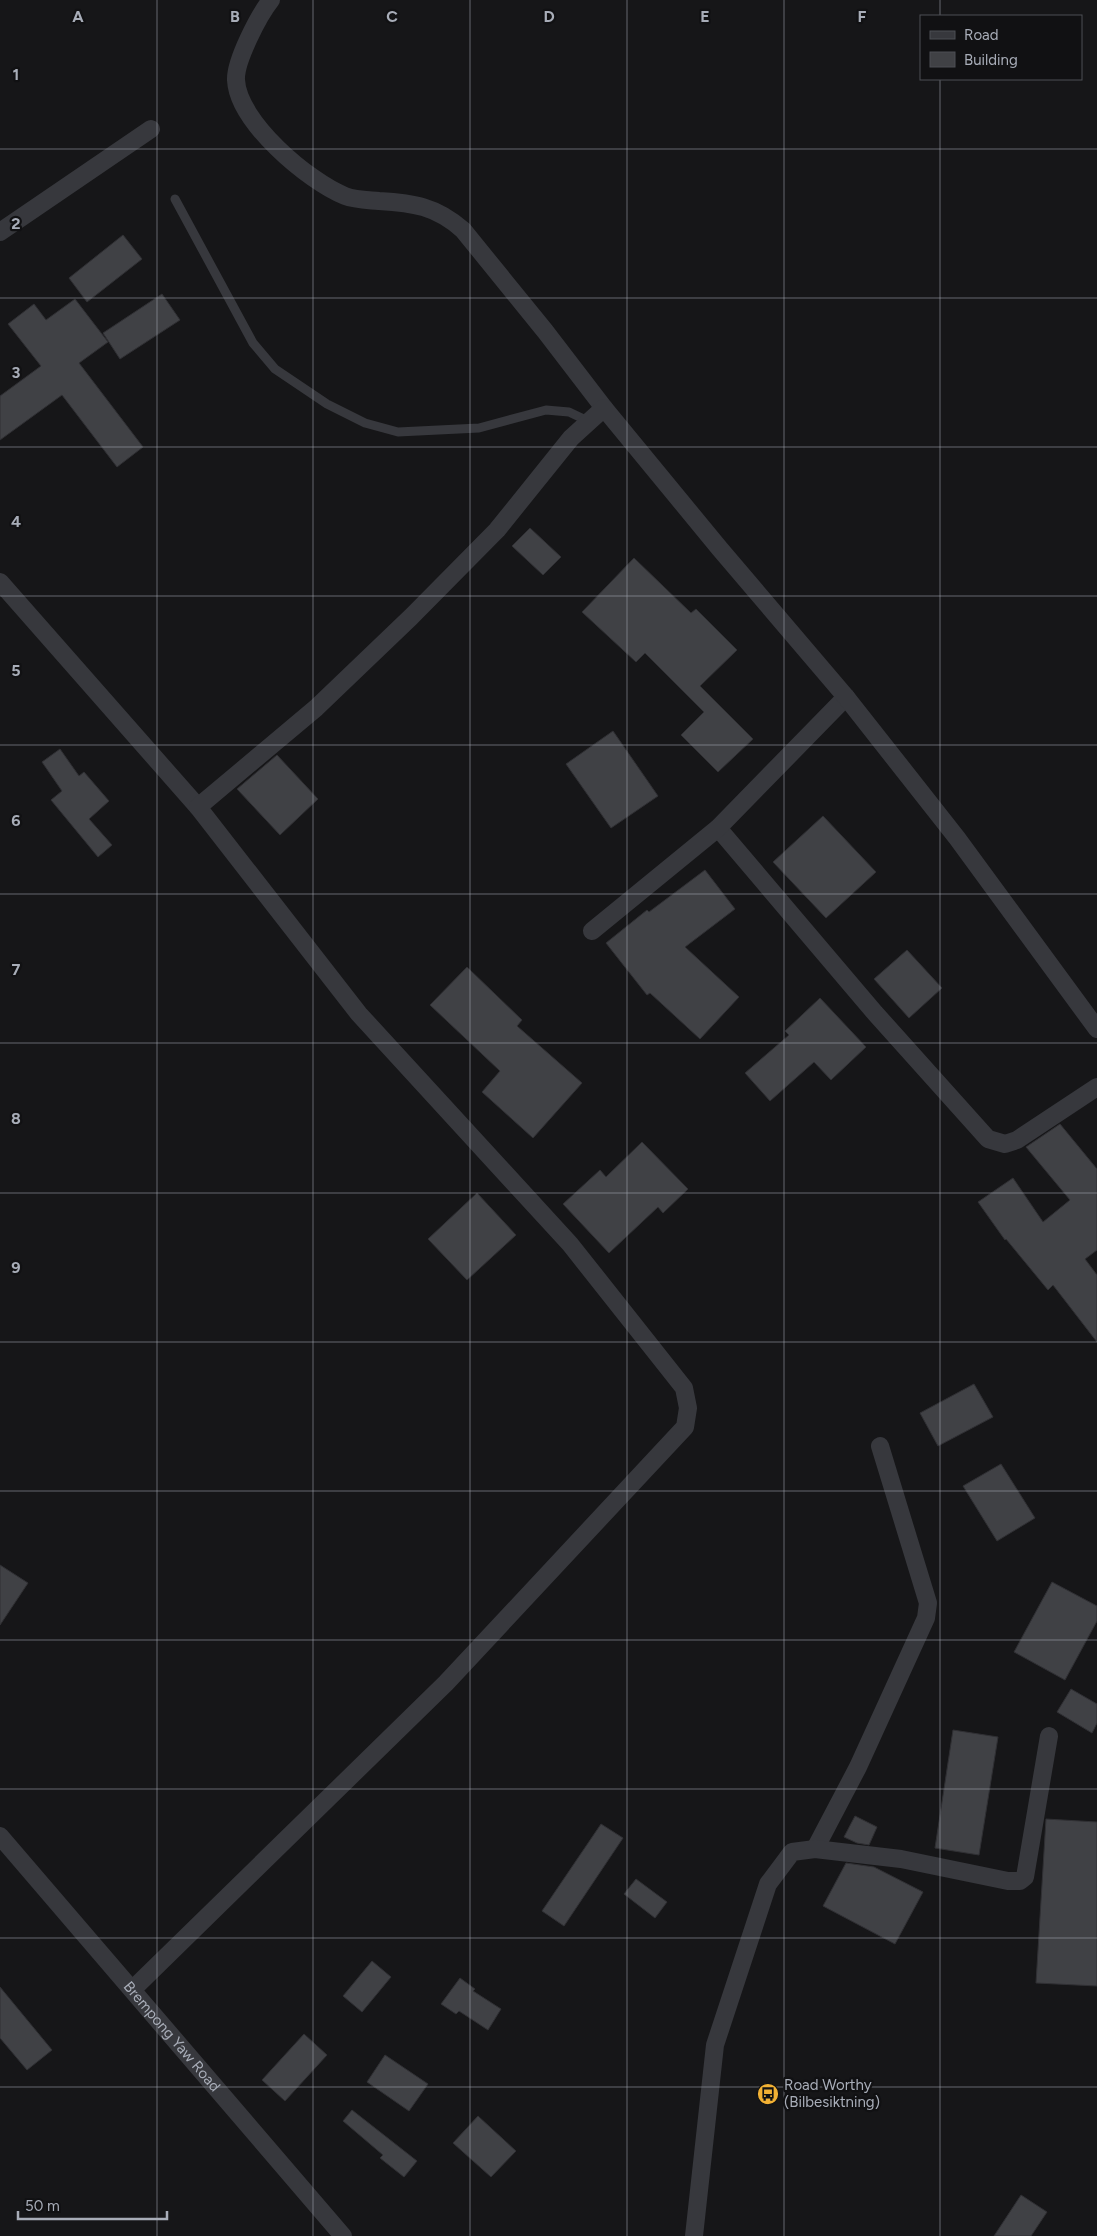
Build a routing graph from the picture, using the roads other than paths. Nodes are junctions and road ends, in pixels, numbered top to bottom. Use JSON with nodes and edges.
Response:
{"nodes":[{"id":1,"x":271,"y":0,"type":"edge"},
{"id":2,"x":152,"y":129,"type":"dead end"},
{"id":3,"x":175,"y":199,"type":"dead end"},
{"id":4,"x":0,"y":232,"type":"edge"},
{"id":5,"x":604,"y":408,"type":"junction"},
{"id":6,"x":588,"y":421,"type":"junction"},
{"id":7,"x":0,"y":582,"type":"edge"},
{"id":8,"x":846,"y":697,"type":"junction"},
{"id":9,"x":198,"y":807,"type":"junction"},
{"id":10,"x":718,"y":828,"type":"junction"},
{"id":11,"x":592,"y":931,"type":"dead end"},
{"id":12,"x":1097,"y":1029,"type":"edge"},
{"id":13,"x":1097,"y":1087,"type":"edge"},
{"id":14,"x":880,"y":1446,"type":"dead end"},
{"id":15,"x":1049,"y":1736,"type":"dead end"},
{"id":16,"x":0,"y":1836,"type":"edge"},
{"id":17,"x":815,"y":1849,"type":"junction"},
{"id":18,"x":133,"y":1989,"type":"junction"},
{"id":19,"x":343,"y":2236,"type":"edge"},
{"id":20,"x":694,"y":2236,"type":"edge"}],
"edges":[{"from":1,"to":5,"type":"street"},
{"from":2,"to":4,"type":"street"},
{"from":3,"to":6,"type":"lane"},
{"from":5,"to":6,"type":"street"},
{"from":5,"to":8,"type":"street"},
{"from":6,"to":9,"type":"street"},
{"from":7,"to":9,"type":"street"},
{"from":8,"to":10,"type":"street"},
{"from":8,"to":12,"type":"street"},
{"from":9,"to":18,"type":"street"},
{"from":10,"to":11,"type":"street"},
{"from":10,"to":13,"type":"street"},
{"from":14,"to":17,"type":"street"},
{"from":15,"to":17,"type":"street"},
{"from":16,"to":18,"type":"street","name":"Brempong Yaw Road"},
{"from":17,"to":20,"type":"street"},
{"from":18,"to":19,"type":"street","name":"Brempong Yaw Road"}]}
